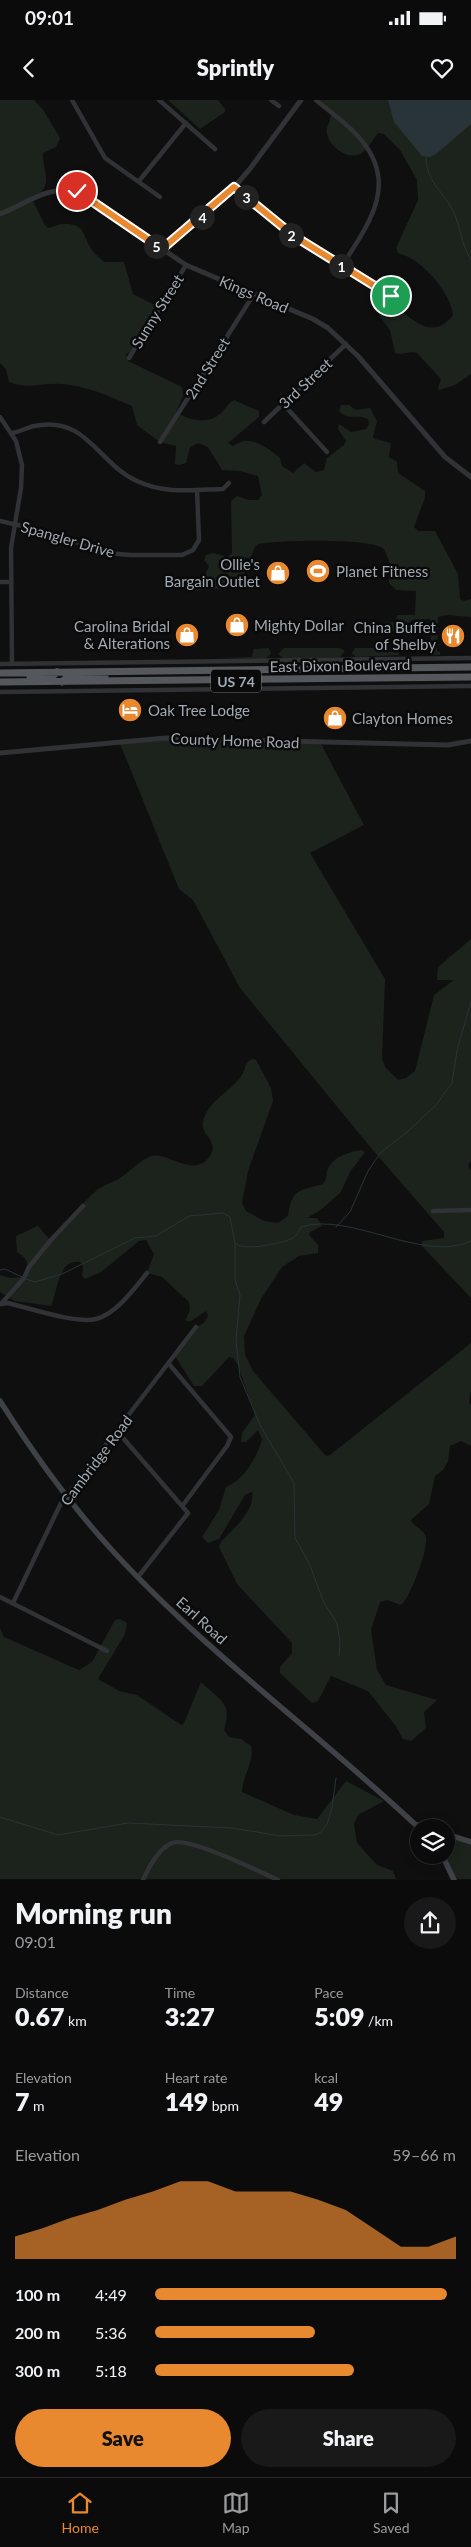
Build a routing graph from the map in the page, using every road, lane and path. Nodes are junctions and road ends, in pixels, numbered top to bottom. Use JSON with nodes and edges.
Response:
{"nodes":[{"id":1,"x":72,"y":100,"type":"edge"},
{"id":2,"x":159,"y":100,"type":"edge"},
{"id":3,"x":271,"y":100,"type":"edge"},
{"id":4,"x":301,"y":100,"type":"edge"},
{"id":5,"x":316,"y":100,"type":"edge"},
{"id":6,"x":279,"y":106,"type":"dead end"},
{"id":7,"x":186,"y":124,"type":"junction"},
{"id":8,"x":215,"y":148,"type":"dead end"},
{"id":9,"x":139,"y":181,"type":"junction"},
{"id":10,"x":234,"y":187,"type":"junction"},
{"id":11,"x":160,"y":197,"type":"dead end"},
{"id":12,"x":0,"y":214,"type":"edge"},
{"id":13,"x":162,"y":249,"type":"junction"},
{"id":14,"x":186,"y":265,"type":"junction"},
{"id":15,"x":342,"y":266,"type":"junction"},
{"id":16,"x":254,"y":294,"type":"junction"},
{"id":17,"x":394,"y":297,"type":"dead end"},
{"id":18,"x":346,"y":344,"type":"junction"},
{"id":19,"x":129,"y":358,"type":"dead end"},
{"id":20,"x":283,"y":404,"type":"junction"},
{"id":21,"x":0,"y":417,"type":"edge"},
{"id":22,"x":264,"y":422,"type":"dead end"},
{"id":23,"x":13,"y":433,"type":"junction"},
{"id":24,"x":160,"y":442,"type":"dead end"},
{"id":25,"x":327,"y":452,"type":"dead end"},
{"id":26,"x":471,"y":477,"type":"edge"},
{"id":27,"x":229,"y":483,"type":"dead end"},
{"id":28,"x":197,"y":490,"type":"junction"},
{"id":29,"x":0,"y":521,"type":"edge"},
{"id":30,"x":14,"y":522,"type":"junction"},
{"id":31,"x":0,"y":582,"type":"edge"},
{"id":32,"x":10,"y":582,"type":"junction"},
{"id":33,"x":471,"y":658,"type":"edge"},
{"id":34,"x":277,"y":660,"type":"junction"},
{"id":35,"x":0,"y":664,"type":"edge"},
{"id":36,"x":12,"y":664,"type":"junction"},
{"id":37,"x":57,"y":664,"type":"junction"},
{"id":38,"x":471,"y":667,"type":"edge"},
{"id":39,"x":277,"y":670,"type":"junction"},
{"id":40,"x":57,"y":672,"type":"junction"},
{"id":41,"x":124,"y":672,"type":"junction"},
{"id":42,"x":0,"y":673,"type":"edge"},
{"id":43,"x":471,"y":677,"type":"edge"},
{"id":44,"x":0,"y":682,"type":"edge"},
{"id":45,"x":62,"y":682,"type":"junction"},
{"id":46,"x":471,"y":686,"type":"edge"},
{"id":47,"x":0,"y":692,"type":"edge"},
{"id":48,"x":62,"y":692,"type":"junction"},
{"id":49,"x":471,"y":741,"type":"edge"},
{"id":50,"x":0,"y":753,"type":"edge"},
{"id":51,"x":84,"y":1206,"type":"dead end"},
{"id":52,"x":471,"y":1210,"type":"edge"},
{"id":53,"x":433,"y":1212,"type":"dead end"},
{"id":54,"x":147,"y":1273,"type":"dead end"},
{"id":55,"x":0,"y":1305,"type":"edge"},
{"id":56,"x":196,"y":1327,"type":"dead end"},
{"id":57,"x":169,"y":1364,"type":"junction"},
{"id":58,"x":0,"y":1401,"type":"edge"},
{"id":59,"x":117,"y":1431,"type":"junction"},
{"id":60,"x":66,"y":1496,"type":"junction"},
{"id":61,"x":182,"y":1505,"type":"junction"},
{"id":62,"x":138,"y":1577,"type":"junction"},
{"id":63,"x":0,"y":1597,"type":"edge"},
{"id":64,"x":13,"y":1603,"type":"junction"},
{"id":65,"x":107,"y":1651,"type":"dead end"},
{"id":66,"x":410,"y":1820,"type":"edge"},
{"id":67,"x":455,"y":1837,"type":"edge"},
{"id":68,"x":471,"y":1842,"type":"edge"},
{"id":69,"x":446,"y":1864,"type":"edge"},
{"id":70,"x":143,"y":1880,"type":"edge"},
{"id":71,"x":278,"y":1880,"type":"edge"},
{"id":72,"x":454,"y":1880,"type":"edge"}],
"edges":[{"from":1,"to":9,"type":"street"},
{"from":2,"to":7,"type":"street"},
{"from":3,"to":6,"type":"street"},
{"from":4,"to":10,"type":"street"},
{"from":5,"to":15,"type":"street"},
{"from":7,"to":8,"type":"street"},
{"from":7,"to":9,"type":"street"},
{"from":9,"to":11,"type":"street"},
{"from":10,"to":13,"type":"street"},
{"from":10,"to":15,"type":"street"},
{"from":12,"to":13,"type":"street","name":"Kings Road"},
{"from":13,"to":14,"type":"street","name":"Kings Road"},
{"from":14,"to":16,"type":"street","name":"Kings Road"},
{"from":14,"to":19,"type":"street","name":"Sunny Street"},
{"from":15,"to":17,"type":"street"},
{"from":16,"to":18,"type":"street","name":"Kings Road"},
{"from":16,"to":24,"type":"street","name":"2nd Street"},
{"from":18,"to":20,"type":"street","name":"3rd Street"},
{"from":18,"to":26,"type":"street","name":"Kings Road"},
{"from":20,"to":22,"type":"street","name":"3rd Street"},
{"from":20,"to":25,"type":"street"},
{"from":21,"to":23,"type":"street"},
{"from":23,"to":28,"type":"street"},
{"from":23,"to":30,"type":"street"},
{"from":27,"to":28,"type":"street"},
{"from":28,"to":30,"type":"street","name":"Spangler Drive"},
{"from":29,"to":30,"type":"street","name":"Spangler Drive"},
{"from":30,"to":32,"type":"street"},
{"from":31,"to":32,"type":"street"},
{"from":32,"to":36,"type":"street"},
{"from":33,"to":34,"type":"street","name":"East Dixon Boulevard"},
{"from":34,"to":37,"type":"street","name":"East Dixon Boulevard"},
{"from":34,"to":39,"type":"street"},
{"from":35,"to":36,"type":"street","name":"East Dixon Boulevard"},
{"from":36,"to":37,"type":"street","name":"East Dixon Boulevard"},
{"from":37,"to":40,"type":"street"},
{"from":38,"to":39,"type":"highway","name":"East Dixon Boulevard","number":"US 74"},
{"from":39,"to":41,"type":"highway","name":"East Dixon Boulevard","number":"US 74"},
{"from":40,"to":41,"type":"highway","name":"East Dixon Boulevard","number":"US 74"},
{"from":40,"to":42,"type":"highway","name":"East Dixon Boulevard","number":"US 74"},
{"from":40,"to":44,"type":"highway"},
{"from":41,"to":45,"type":"highway"},
{"from":43,"to":45,"type":"highway","name":"East Dixon Boulevard","number":"US 74"},
{"from":44,"to":45,"type":"highway","name":"East Dixon Boulevard","number":"US 74"},
{"from":45,"to":48,"type":"street"},
{"from":46,"to":48,"type":"street","name":"East Dixon Boulevard"},
{"from":47,"to":48,"type":"street","name":"East Dixon Boulevard"},
{"from":49,"to":50,"type":"street","name":"County Home Road"},
{"from":51,"to":55,"type":"street"},
{"from":52,"to":53,"type":"street"},
{"from":54,"to":55,"type":"street"},
{"from":56,"to":57,"type":"street","name":"Cambridge Road"},
{"from":57,"to":59,"type":"street","name":"Cambridge Road"},
{"from":57,"to":61,"type":"street"},
{"from":58,"to":60,"type":"main road","name":"Earl Road"},
{"from":59,"to":60,"type":"street","name":"Cambridge Road"},
{"from":59,"to":61,"type":"street"},
{"from":60,"to":62,"type":"main road","name":"Earl Road"},
{"from":60,"to":64,"type":"street","name":"Cambridge Road"},
{"from":61,"to":62,"type":"street"},
{"from":62,"to":66,"type":"main road","name":"Earl Road"},
{"from":63,"to":64,"type":"street"},
{"from":64,"to":65,"type":"street"},
{"from":67,"to":68,"type":"main road"},
{"from":69,"to":72,"type":"main road"},
{"from":70,"to":71,"type":"street"}]}
